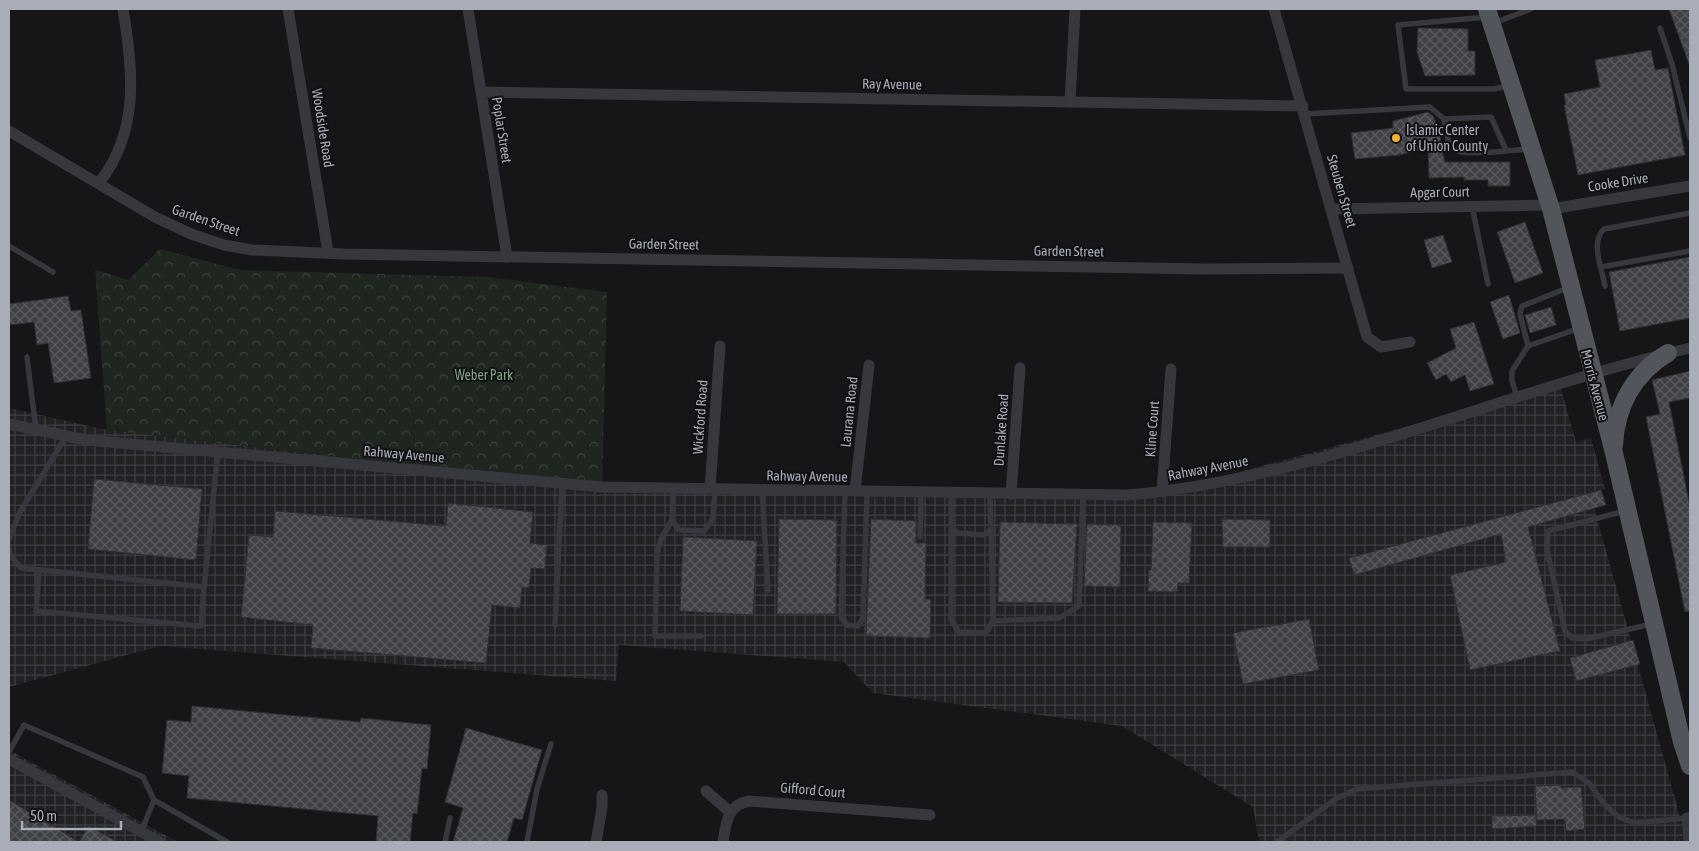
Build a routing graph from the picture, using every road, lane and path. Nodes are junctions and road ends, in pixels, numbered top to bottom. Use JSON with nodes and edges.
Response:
{"nodes":[{"id":1,"x":123,"y":9,"type":"edge"},
{"id":2,"x":288,"y":9,"type":"edge"},
{"id":3,"x":468,"y":9,"type":"edge"},
{"id":4,"x":1075,"y":9,"type":"edge"},
{"id":5,"x":1274,"y":9,"type":"edge"},
{"id":6,"x":1531,"y":9,"type":"edge"},
{"id":7,"x":1490,"y":16,"type":"edge"},
{"id":8,"x":1660,"y":28,"type":"dead end"},
{"id":9,"x":1512,"y":86,"type":"junction"},
{"id":10,"x":481,"y":92,"type":"junction"},
{"id":11,"x":1070,"y":102,"type":"junction"},
{"id":12,"x":1304,"y":110,"type":"junction"},
{"id":13,"x":1444,"y":119,"type":"junction"},
{"id":14,"x":9,"y":131,"type":"edge"},
{"id":15,"x":1690,"y":138,"type":"edge"},
{"id":16,"x":1532,"y":149,"type":"junction"},
{"id":17,"x":1506,"y":150,"type":"junction"},
{"id":18,"x":98,"y":183,"type":"junction"},
{"id":19,"x":1690,"y":186,"type":"edge"},
{"id":20,"x":1472,"y":206,"type":"junction"},
{"id":21,"x":1550,"y":207,"type":"junction"},
{"id":22,"x":1332,"y":210,"type":"junction"},
{"id":23,"x":1690,"y":213,"type":"edge"},
{"id":24,"x":9,"y":246,"type":"edge"},
{"id":25,"x":1690,"y":251,"type":"edge"},
{"id":26,"x":328,"y":252,"type":"junction"},
{"id":27,"x":507,"y":257,"type":"junction"},
{"id":28,"x":1601,"y":267,"type":"junction"},
{"id":29,"x":1348,"y":268,"type":"junction"},
{"id":30,"x":53,"y":272,"type":"dead end"},
{"id":31,"x":1488,"y":284,"type":"dead end"},
{"id":32,"x":1605,"y":286,"type":"dead end"},
{"id":33,"x":1570,"y":288,"type":"junction"},
{"id":34,"x":1580,"y":328,"type":"junction"},
{"id":35,"x":1410,"y":342,"type":"dead end"},
{"id":36,"x":720,"y":346,"type":"dead end"},
{"id":37,"x":1528,"y":346,"type":"junction"},
{"id":38,"x":1690,"y":348,"type":"edge"},
{"id":39,"x":1668,"y":353,"type":"junction"},
{"id":40,"x":27,"y":356,"type":"dead end"},
{"id":41,"x":869,"y":365,"type":"dead end"},
{"id":42,"x":1020,"y":368,"type":"dead end"},
{"id":43,"x":1171,"y":369,"type":"dead end"},
{"id":44,"x":1592,"y":373,"type":"junction"},
{"id":45,"x":1517,"y":398,"type":"junction"},
{"id":46,"x":9,"y":424,"type":"edge"},
{"id":47,"x":36,"y":430,"type":"junction"},
{"id":48,"x":66,"y":436,"type":"junction"},
{"id":49,"x":218,"y":452,"type":"junction"},
{"id":50,"x":1614,"y":453,"type":"junction"},
{"id":51,"x":562,"y":483,"type":"junction"},
{"id":52,"x":672,"y":488,"type":"junction"},
{"id":53,"x":713,"y":489,"type":"junction"},
{"id":54,"x":762,"y":490,"type":"junction"},
{"id":55,"x":856,"y":491,"type":"junction"},
{"id":56,"x":1162,"y":492,"type":"junction"},
{"id":57,"x":921,"y":493,"type":"junction"},
{"id":58,"x":951,"y":493,"type":"junction"},
{"id":59,"x":990,"y":494,"type":"junction"},
{"id":60,"x":1011,"y":494,"type":"junction"},
{"id":61,"x":1083,"y":496,"type":"junction"},
{"id":62,"x":1628,"y":511,"type":"junction"},
{"id":63,"x":672,"y":520,"type":"junction"},
{"id":64,"x":952,"y":529,"type":"junction"},
{"id":65,"x":991,"y":529,"type":"junction"},
{"id":66,"x":920,"y":537,"type":"dead end"},
{"id":67,"x":9,"y":539,"type":"edge"},
{"id":68,"x":9,"y":546,"type":"edge"},
{"id":69,"x":39,"y":570,"type":"junction"},
{"id":70,"x":204,"y":587,"type":"junction"},
{"id":71,"x":768,"y":590,"type":"dead end"},
{"id":72,"x":993,"y":621,"type":"junction"},
{"id":73,"x":1654,"y":623,"type":"junction"},
{"id":74,"x":555,"y":625,"type":"dead end"},
{"id":75,"x":701,"y":636,"type":"dead end"},
{"id":76,"x":551,"y":744,"type":"dead end"},
{"id":77,"x":9,"y":752,"type":"edge"},
{"id":78,"x":9,"y":760,"type":"edge"},
{"id":79,"x":1690,"y":766,"type":"edge"},
{"id":80,"x":706,"y":792,"type":"dead end"},
{"id":81,"x":602,"y":795,"type":"dead end"},
{"id":82,"x":154,"y":800,"type":"junction"},
{"id":83,"x":730,"y":812,"type":"junction"},
{"id":84,"x":930,"y":815,"type":"dead end"},
{"id":85,"x":450,"y":818,"type":"dead end"},
{"id":86,"x":1689,"y":818,"type":"edge"},
{"id":87,"x":140,"y":832,"type":"junction"},
{"id":88,"x":160,"y":842,"type":"edge"},
{"id":89,"x":227,"y":842,"type":"edge"},
{"id":90,"x":445,"y":842,"type":"edge"},
{"id":91,"x":527,"y":842,"type":"edge"},
{"id":92,"x":596,"y":842,"type":"edge"},
{"id":93,"x":723,"y":842,"type":"edge"},
{"id":94,"x":1277,"y":842,"type":"edge"},
{"id":95,"x":1689,"y":842,"type":"edge"}],
"edges":[{"from":1,"to":18,"type":"street"},
{"from":2,"to":26,"type":"street","name":"Woodside Road"},
{"from":3,"to":10,"type":"street","name":"Poplar Street"},
{"from":4,"to":11,"type":"street"},
{"from":5,"to":12,"type":"street","name":"Steuben Street"},
{"from":6,"to":7,"type":"lane"},
{"from":7,"to":9,"type":"main road","name":"Morris Avenue"},
{"from":7,"to":9,"type":"lane"},
{"from":8,"to":15,"type":"lane"},
{"from":9,"to":16,"type":"main road","name":"Morris Avenue"},
{"from":10,"to":11,"type":"street","name":"Ray Avenue"},
{"from":10,"to":27,"type":"street","name":"Poplar Street"},
{"from":11,"to":12,"type":"street","name":"Ray Avenue"},
{"from":12,"to":13,"type":"lane"},
{"from":12,"to":22,"type":"street","name":"Steuben Street"},
{"from":13,"to":17,"type":"lane"},
{"from":13,"to":17,"type":"lane"},
{"from":14,"to":18,"type":"street","name":"Garden Street"},
{"from":16,"to":17,"type":"lane"},
{"from":16,"to":21,"type":"main road","name":"Morris Avenue"},
{"from":18,"to":26,"type":"street","name":"Garden Street"},
{"from":19,"to":21,"type":"street","name":"Cooke Drive"},
{"from":20,"to":21,"type":"street","name":"Apgar Court"},
{"from":20,"to":22,"type":"street","name":"Apgar Court"},
{"from":20,"to":31,"type":"lane"},
{"from":21,"to":33,"type":"main road","name":"Morris Avenue"},
{"from":22,"to":29,"type":"street","name":"Steuben Street"},
{"from":23,"to":28,"type":"lane"},
{"from":24,"to":30,"type":"lane"},
{"from":25,"to":28,"type":"lane"},
{"from":26,"to":27,"type":"street","name":"Garden Street"},
{"from":27,"to":29,"type":"street","name":"Garden Street"},
{"from":28,"to":32,"type":"lane"},
{"from":29,"to":35,"type":"street","name":"Steuben Street"},
{"from":33,"to":34,"type":"main road","name":"Morris Avenue"},
{"from":33,"to":37,"type":"lane"},
{"from":34,"to":37,"type":"lane"},
{"from":34,"to":44,"type":"main road","name":"Morris Avenue"},
{"from":36,"to":53,"type":"street","name":"Wickford Road"},
{"from":37,"to":45,"type":"lane"},
{"from":38,"to":39,"type":"street","name":"Rahway Avenue"},
{"from":39,"to":44,"type":"street","name":"Rahway Avenue"},
{"from":39,"to":50,"type":"main road"},
{"from":40,"to":47,"type":"lane"},
{"from":41,"to":55,"type":"street","name":"Laurana Road"},
{"from":42,"to":60,"type":"street","name":"Dunlake Road"},
{"from":43,"to":56,"type":"street","name":"Kline Court"},
{"from":44,"to":45,"type":"street","name":"Rahway Avenue"},
{"from":44,"to":50,"type":"main road","name":"Morris Avenue"},
{"from":45,"to":56,"type":"street","name":"Rahway Avenue"},
{"from":46,"to":47,"type":"street","name":"Rahway Avenue"},
{"from":47,"to":48,"type":"street","name":"Rahway Avenue"},
{"from":48,"to":49,"type":"street","name":"Rahway Avenue"},
{"from":48,"to":67,"type":"lane"},
{"from":49,"to":51,"type":"street","name":"Rahway Avenue"},
{"from":49,"to":70,"type":"lane"},
{"from":50,"to":62,"type":"main road","name":"Morris Avenue"},
{"from":51,"to":52,"type":"street","name":"Rahway Avenue"},
{"from":51,"to":74,"type":"lane"},
{"from":52,"to":53,"type":"street","name":"Rahway Avenue"},
{"from":52,"to":63,"type":"lane"},
{"from":53,"to":54,"type":"street","name":"Rahway Avenue"},
{"from":53,"to":63,"type":"lane"},
{"from":54,"to":55,"type":"street","name":"Rahway Avenue"},
{"from":54,"to":71,"type":"lane"},
{"from":55,"to":55,"type":"lane"},
{"from":55,"to":57,"type":"street","name":"Rahway Avenue"},
{"from":56,"to":61,"type":"street","name":"Rahway Avenue"},
{"from":57,"to":58,"type":"street","name":"Rahway Avenue"},
{"from":57,"to":66,"type":"lane"},
{"from":58,"to":59,"type":"street","name":"Rahway Avenue"},
{"from":58,"to":64,"type":"lane"},
{"from":59,"to":60,"type":"street","name":"Rahway Avenue"},
{"from":59,"to":65,"type":"lane"},
{"from":60,"to":61,"type":"street","name":"Rahway Avenue"},
{"from":61,"to":72,"type":"lane"},
{"from":62,"to":73,"type":"main road","name":"Morris Avenue"},
{"from":62,"to":73,"type":"lane"},
{"from":63,"to":75,"type":"lane"},
{"from":64,"to":65,"type":"lane"},
{"from":64,"to":72,"type":"lane"},
{"from":65,"to":72,"type":"lane"},
{"from":68,"to":69,"type":"lane"},
{"from":69,"to":70,"type":"lane"},
{"from":69,"to":70,"type":"lane"},
{"from":73,"to":79,"type":"main road","name":"Morris Avenue"},
{"from":76,"to":91,"type":"lane"},
{"from":77,"to":82,"type":"lane"},
{"from":78,"to":87,"type":"street"},
{"from":80,"to":83,"type":"street"},
{"from":81,"to":92,"type":"street"},
{"from":82,"to":87,"type":"lane"},
{"from":82,"to":89,"type":"lane"},
{"from":83,"to":84,"type":"street","name":"Gifford Court"},
{"from":83,"to":93,"type":"street"},
{"from":85,"to":90,"type":"lane"},
{"from":86,"to":94,"type":"lane"},
{"from":86,"to":95,"type":"street"},
{"from":87,"to":88,"type":"street"}]}
